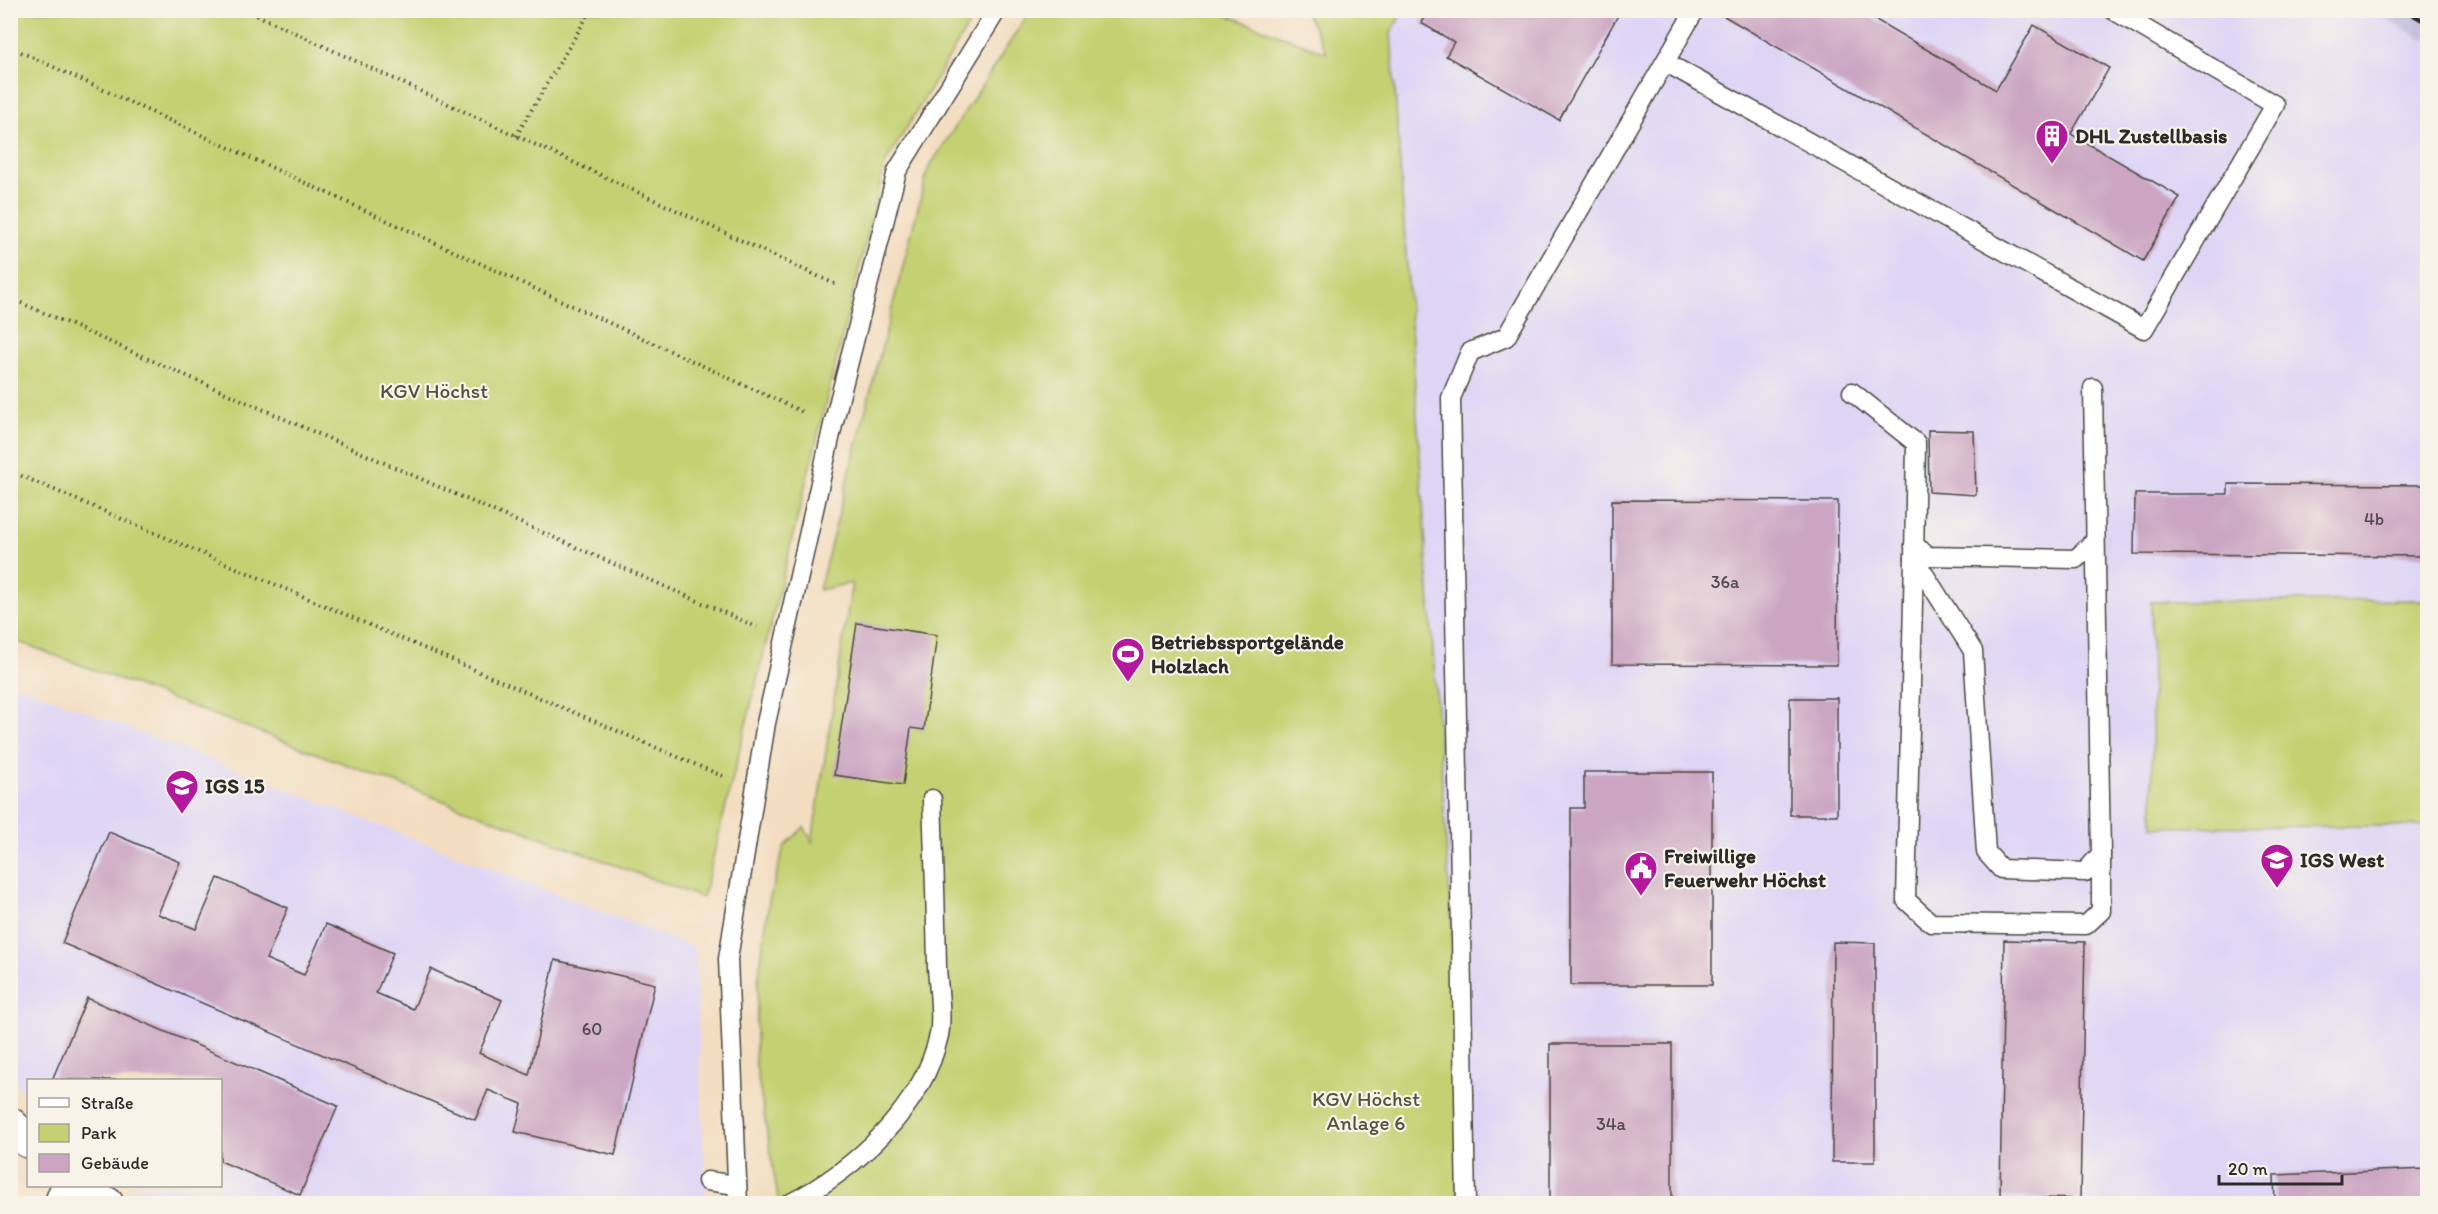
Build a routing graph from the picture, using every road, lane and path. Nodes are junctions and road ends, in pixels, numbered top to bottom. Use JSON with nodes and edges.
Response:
{"nodes":[{"id":1,"x":246,"y":10,"type":"edge"},
{"id":2,"x":591,"y":10,"type":"edge"},
{"id":3,"x":997,"y":10,"type":"edge"},
{"id":4,"x":1695,"y":10,"type":"edge"},
{"id":5,"x":2113,"y":10,"type":"edge"},
{"id":6,"x":10,"y":47,"type":"edge"},
{"id":7,"x":1665,"y":62,"type":"junction"},
{"id":8,"x":516,"y":136,"type":"junction"},
{"id":9,"x":10,"y":298,"type":"edge"},
{"id":10,"x":864,"y":298,"type":"junction"},
{"id":11,"x":2093,"y":388,"type":"dead end"},
{"id":12,"x":1852,"y":392,"type":"dead end"},
{"id":13,"x":833,"y":425,"type":"junction"},
{"id":14,"x":10,"y":471,"type":"edge"},
{"id":15,"x":2095,"y":540,"type":"junction"},
{"id":16,"x":1914,"y":551,"type":"junction"},
{"id":17,"x":785,"y":639,"type":"junction"},
{"id":18,"x":756,"y":790,"type":"junction"},
{"id":19,"x":932,"y":799,"type":"dead end"},
{"id":20,"x":2101,"y":854,"type":"junction"},
{"id":21,"x":10,"y":1124,"type":"edge"},
{"id":22,"x":27,"y":1140,"type":"edge"},
{"id":23,"x":707,"y":1181,"type":"dead end"},
{"id":24,"x":737,"y":1185,"type":"junction"},
{"id":25,"x":59,"y":1187,"type":"edge"},
{"id":26,"x":79,"y":1187,"type":"edge"},
{"id":27,"x":53,"y":1203,"type":"edge"},
{"id":28,"x":107,"y":1203,"type":"edge"},
{"id":29,"x":738,"y":1203,"type":"edge"},
{"id":30,"x":789,"y":1203,"type":"edge"},
{"id":31,"x":1466,"y":1203,"type":"edge"}],
"edges":[{"from":1,"to":8,"type":"path"},
{"from":2,"to":8,"type":"path"},
{"from":3,"to":10,"type":"lane"},
{"from":4,"to":7,"type":"lane"},
{"from":5,"to":7,"type":"lane"},
{"from":6,"to":13,"type":"path"},
{"from":7,"to":31,"type":"lane"},
{"from":8,"to":10,"type":"path"},
{"from":9,"to":17,"type":"path"},
{"from":10,"to":13,"type":"lane"},
{"from":11,"to":15,"type":"lane"},
{"from":12,"to":16,"type":"lane"},
{"from":13,"to":17,"type":"lane"},
{"from":14,"to":18,"type":"path"},
{"from":15,"to":16,"type":"lane"},
{"from":15,"to":20,"type":"lane"},
{"from":16,"to":20,"type":"lane"},
{"from":16,"to":20,"type":"lane"},
{"from":17,"to":18,"type":"lane"},
{"from":18,"to":24,"type":"lane"},
{"from":19,"to":30,"type":"lane"},
{"from":21,"to":22,"type":"street"},
{"from":23,"to":24,"type":"lane"},
{"from":24,"to":29,"type":"lane"},
{"from":25,"to":27,"type":"lane"},
{"from":26,"to":28,"type":"street"}]}
